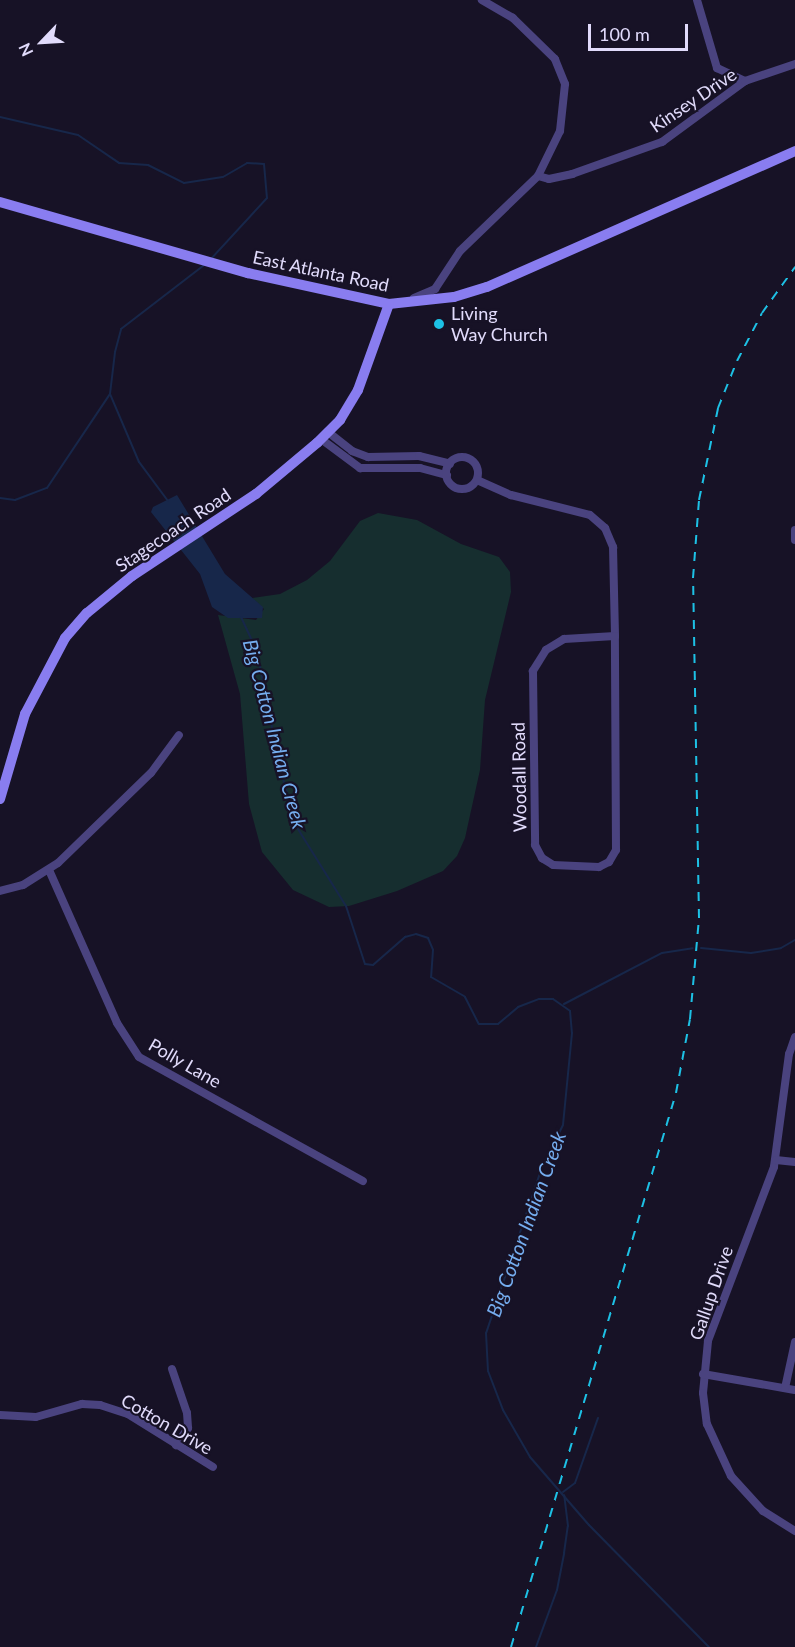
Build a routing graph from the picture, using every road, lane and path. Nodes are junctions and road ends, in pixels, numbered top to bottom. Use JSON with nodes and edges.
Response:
{"nodes":[{"id":1,"x":482,"y":0,"type":"edge"},
{"id":2,"x":696,"y":0,"type":"edge"},
{"id":3,"x":795,"y":64,"type":"edge"},
{"id":4,"x":745,"y":81,"type":"junction"},
{"id":5,"x":795,"y":151,"type":"edge"},
{"id":6,"x":538,"y":176,"type":"junction"},
{"id":7,"x":0,"y":202,"type":"edge"},
{"id":8,"x":389,"y":304,"type":"junction"},
{"id":9,"x":325,"y":436,"type":"junction"},
{"id":10,"x":450,"y":464,"type":"junction"},
{"id":11,"x":447,"y":475,"type":"junction"},
{"id":12,"x":477,"y":480,"type":"junction"},
{"id":13,"x":795,"y":530,"type":"edge"},
{"id":14,"x":795,"y":540,"type":"edge"},
{"id":15,"x":615,"y":636,"type":"junction"},
{"id":16,"x":179,"y":735,"type":"dead end"},
{"id":17,"x":0,"y":799,"type":"edge"},
{"id":18,"x":49,"y":870,"type":"junction"},
{"id":19,"x":0,"y":891,"type":"edge"},
{"id":20,"x":795,"y":1036,"type":"edge"},
{"id":21,"x":776,"y":1160,"type":"junction"},
{"id":22,"x":795,"y":1162,"type":"edge"},
{"id":23,"x":363,"y":1181,"type":"dead end"},
{"id":24,"x":795,"y":1342,"type":"edge"},
{"id":25,"x":172,"y":1370,"type":"dead end"},
{"id":26,"x":703,"y":1374,"type":"junction"},
{"id":27,"x":785,"y":1388,"type":"junction"},
{"id":28,"x":795,"y":1390,"type":"edge"},
{"id":29,"x":0,"y":1415,"type":"edge"},
{"id":30,"x":176,"y":1444,"type":"junction"},
{"id":31,"x":213,"y":1467,"type":"dead end"},
{"id":32,"x":795,"y":1531,"type":"edge"}],
"edges":[{"from":1,"to":6,"type":"street"},
{"from":2,"to":4,"type":"street"},
{"from":3,"to":4,"type":"street","name":"Kinsey Drive"},
{"from":4,"to":6,"type":"street","name":"Kinsey Drive"},
{"from":5,"to":8,"type":"street","name":"East Atlanta Road"},
{"from":6,"to":8,"type":"street"},
{"from":7,"to":8,"type":"street","name":"East Atlanta Road"},
{"from":8,"to":9,"type":"street","name":"Stagecoach Road"},
{"from":9,"to":10,"type":"street"},
{"from":9,"to":11,"type":"street"},
{"from":9,"to":17,"type":"street","name":"Stagecoach Road"},
{"from":10,"to":11,"type":"street"},
{"from":10,"to":12,"type":"street"},
{"from":11,"to":12,"type":"street"},
{"from":12,"to":15,"type":"street","name":"Woodall Road"},
{"from":13,"to":14,"type":"street"},
{"from":15,"to":15,"type":"street","name":"Woodall Road"},
{"from":16,"to":18,"type":"street"},
{"from":18,"to":19,"type":"street"},
{"from":18,"to":23,"type":"street","name":"Polly Lane"},
{"from":20,"to":21,"type":"street","name":"Gallup Drive"},
{"from":21,"to":22,"type":"street"},
{"from":21,"to":26,"type":"street","name":"Gallup Drive"},
{"from":24,"to":27,"type":"street"},
{"from":25,"to":30,"type":"street"},
{"from":26,"to":27,"type":"street"},
{"from":26,"to":32,"type":"street","name":"Gallup Drive"},
{"from":27,"to":28,"type":"street"},
{"from":29,"to":30,"type":"street","name":"Cotton Drive"},
{"from":30,"to":31,"type":"street","name":"Cotton Drive"}]}
